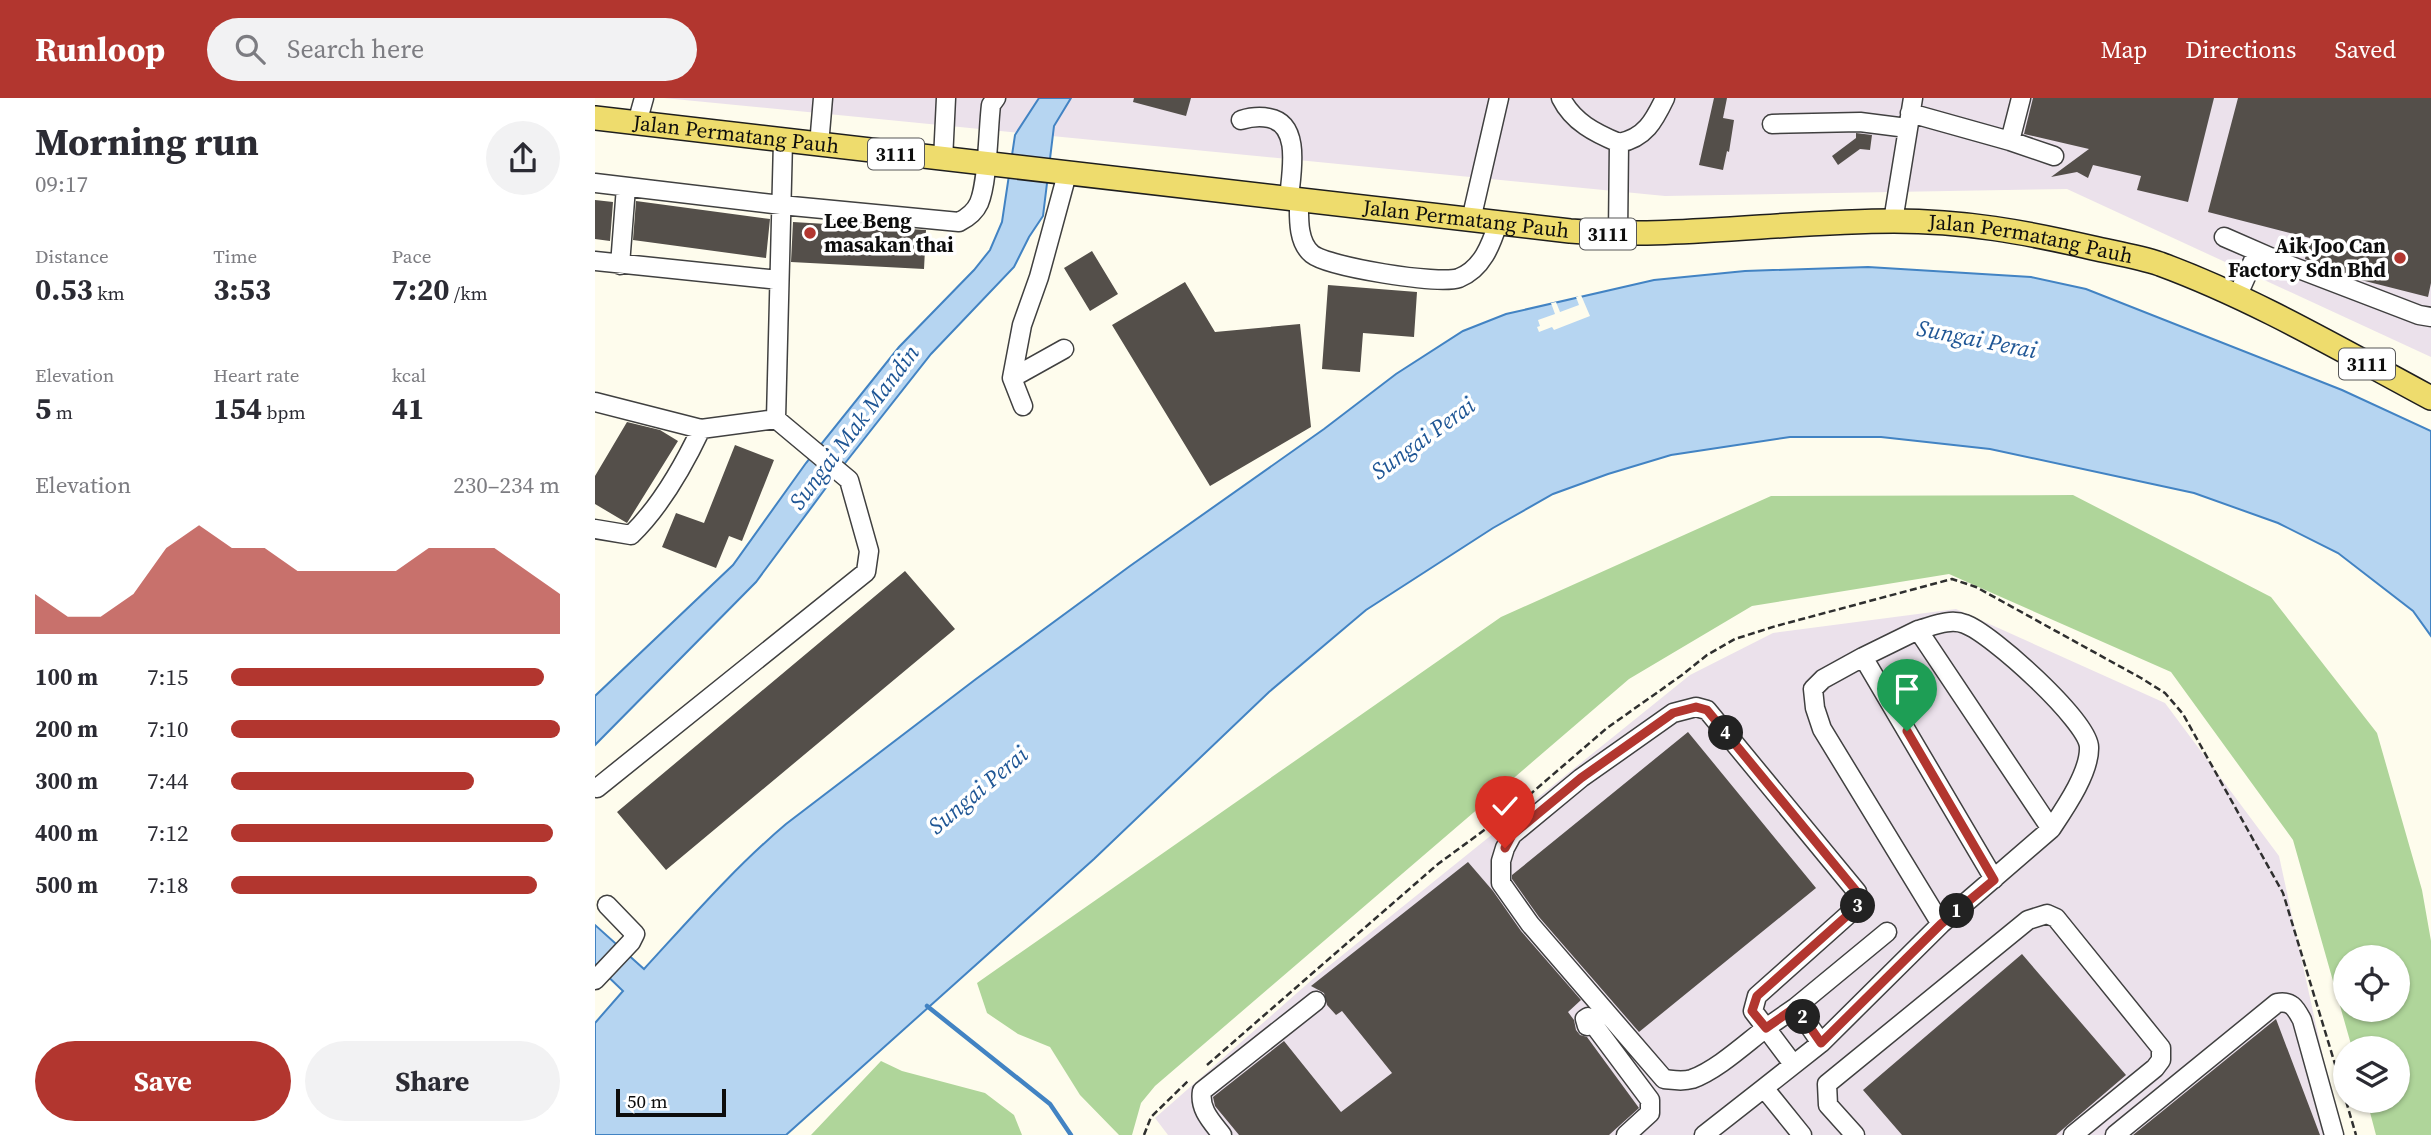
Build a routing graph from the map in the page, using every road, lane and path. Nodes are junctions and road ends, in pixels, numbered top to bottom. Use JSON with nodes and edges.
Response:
{"nodes":[{"id":1,"x":644,"y":98,"type":"edge"},
{"id":2,"x":823,"y":98,"type":"edge"},
{"id":3,"x":946,"y":98,"type":"edge"},
{"id":4,"x":996,"y":98,"type":"edge"},
{"id":5,"x":1499,"y":98,"type":"edge"},
{"id":6,"x":1561,"y":98,"type":"edge"},
{"id":7,"x":1665,"y":98,"type":"edge"},
{"id":8,"x":2021,"y":98,"type":"edge"},
{"id":9,"x":1910,"y":113,"type":"edge"},
{"id":10,"x":595,"y":118,"type":"edge"},
{"id":11,"x":1241,"y":120,"type":"dead end"},
{"id":12,"x":637,"y":123,"type":"junction"},
{"id":13,"x":1772,"y":124,"type":"dead end"},
{"id":14,"x":783,"y":141,"type":"junction"},
{"id":15,"x":2010,"y":141,"type":"junction"},
{"id":16,"x":1619,"y":143,"type":"junction"},
{"id":17,"x":818,"y":145,"type":"junction"},
{"id":18,"x":2054,"y":156,"type":"dead end"},
{"id":19,"x":943,"y":160,"type":"junction"},
{"id":20,"x":986,"y":165,"type":"junction"},
{"id":21,"x":1064,"y":173,"type":"junction"},
{"id":22,"x":595,"y":183,"type":"edge"},
{"id":23,"x":626,"y":187,"type":"junction"},
{"id":24,"x":1294,"y":198,"type":"junction"},
{"id":25,"x":781,"y":205,"type":"junction"},
{"id":26,"x":1471,"y":220,"type":"junction"},
{"id":27,"x":1893,"y":221,"type":"junction"},
{"id":28,"x":1498,"y":223,"type":"junction"},
{"id":29,"x":1618,"y":235,"type":"junction"},
{"id":30,"x":2224,"y":237,"type":"dead end"},
{"id":31,"x":2257,"y":252,"type":"junction"},
{"id":32,"x":595,"y":261,"type":"edge"},
{"id":33,"x":620,"y":265,"type":"junction"},
{"id":34,"x":779,"y":280,"type":"junction"},
{"id":35,"x":2237,"y":297,"type":"junction"},
{"id":36,"x":2431,"y":317,"type":"edge"},
{"id":37,"x":1064,"y":349,"type":"dead end"},
{"id":38,"x":1012,"y":378,"type":"junction"},
{"id":39,"x":2431,"y":398,"type":"edge"},
{"id":40,"x":595,"y":402,"type":"edge"},
{"id":41,"x":1023,"y":406,"type":"dead end"},
{"id":42,"x":776,"y":419,"type":"junction"},
{"id":43,"x":701,"y":429,"type":"junction"},
{"id":44,"x":595,"y":529,"type":"edge"},
{"id":45,"x":1918,"y":630,"type":"junction"},
{"id":46,"x":1863,"y":657,"type":"junction"},
{"id":47,"x":597,"y":788,"type":"dead end"},
{"id":48,"x":2051,"y":829,"type":"junction"},
{"id":49,"x":1994,"y":880,"type":"junction"},
{"id":50,"x":607,"y":905,"type":"dead end"},
{"id":51,"x":1941,"y":924,"type":"junction"},
{"id":52,"x":1887,"y":932,"type":"dead end"},
{"id":53,"x":597,"y":978,"type":"edge"},
{"id":54,"x":1316,"y":1001,"type":"dead end"},
{"id":55,"x":1796,"y":1007,"type":"junction"},
{"id":56,"x":1587,"y":1026,"type":"dead end"},
{"id":57,"x":1766,"y":1028,"type":"junction"},
{"id":58,"x":1821,"y":1043,"type":"junction"},
{"id":59,"x":1793,"y":1064,"type":"junction"},
{"id":60,"x":1764,"y":1088,"type":"junction"},
{"id":61,"x":2350,"y":1113,"type":"edge"},
{"id":62,"x":1221,"y":1135,"type":"edge"},
{"id":63,"x":1626,"y":1135,"type":"edge"},
{"id":64,"x":1704,"y":1135,"type":"edge"},
{"id":65,"x":1802,"y":1135,"type":"edge"},
{"id":66,"x":1855,"y":1135,"type":"edge"},
{"id":67,"x":2073,"y":1135,"type":"edge"},
{"id":68,"x":2115,"y":1135,"type":"edge"},
{"id":69,"x":2334,"y":1135,"type":"edge"},
{"id":70,"x":2356,"y":1135,"type":"edge"}],
"edges":[{"from":1,"to":12,"type":"street"},
{"from":2,"to":17,"type":"street"},
{"from":3,"to":19,"type":"street"},
{"from":4,"to":20,"type":"street"},
{"from":5,"to":26,"type":"street"},
{"from":6,"to":16,"type":"street"},
{"from":7,"to":16,"type":"street"},
{"from":8,"to":15,"type":"street"},
{"from":9,"to":13,"type":"street"},
{"from":9,"to":15,"type":"street"},
{"from":9,"to":27,"type":"street"},
{"from":10,"to":12,"type":"main road","name":"Jalan Permatang Pauh","number":"3111"},
{"from":11,"to":24,"type":"street"},
{"from":12,"to":14,"type":"main road","name":"Jalan Permatang Pauh","number":"3111"},
{"from":14,"to":17,"type":"main road","name":"Jalan Permatang Pauh","number":"3111"},
{"from":14,"to":25,"type":"street"},
{"from":15,"to":18,"type":"street"},
{"from":16,"to":29,"type":"street"},
{"from":17,"to":19,"type":"main road","name":"Jalan Permatang Pauh","number":"3111"},
{"from":19,"to":20,"type":"main road","name":"Jalan Permatang Pauh","number":"3111"},
{"from":20,"to":21,"type":"main road","name":"Jalan Permatang Pauh","number":"3111"},
{"from":20,"to":25,"type":"street"},
{"from":21,"to":24,"type":"main road","name":"Jalan Permatang Pauh","number":"3111"},
{"from":21,"to":38,"type":"street"},
{"from":22,"to":23,"type":"street"},
{"from":23,"to":25,"type":"street"},
{"from":23,"to":33,"type":"street"},
{"from":24,"to":26,"type":"main road","name":"Jalan Permatang Pauh","number":"3111"},
{"from":24,"to":28,"type":"street"},
{"from":25,"to":34,"type":"street"},
{"from":26,"to":28,"type":"main road","name":"Jalan Permatang Pauh","number":"3111"},
{"from":27,"to":29,"type":"main road","name":"Jalan Permatang Pauh","number":"3111"},
{"from":27,"to":35,"type":"main road","name":"Jalan Permatang Pauh","number":"3111"},
{"from":28,"to":29,"type":"main road","name":"Jalan Permatang Pauh","number":"3111"},
{"from":30,"to":31,"type":"street"},
{"from":31,"to":35,"type":"street"},
{"from":31,"to":36,"type":"street"},
{"from":32,"to":33,"type":"street"},
{"from":33,"to":34,"type":"street"},
{"from":34,"to":42,"type":"street"},
{"from":35,"to":39,"type":"main road","name":"Jalan Permatang Pauh","number":"3111"},
{"from":37,"to":38,"type":"street"},
{"from":38,"to":41,"type":"street"},
{"from":40,"to":43,"type":"street"},
{"from":42,"to":43,"type":"street"},
{"from":42,"to":47,"type":"street"},
{"from":43,"to":44,"type":"street"},
{"from":45,"to":46,"type":"street"},
{"from":45,"to":48,"type":"street"},
{"from":45,"to":48,"type":"street"},
{"from":46,"to":49,"type":"street"},
{"from":46,"to":51,"type":"street"},
{"from":48,"to":49,"type":"street"},
{"from":49,"to":51,"type":"street"},
{"from":50,"to":53,"type":"street"},
{"from":51,"to":58,"type":"street"},
{"from":52,"to":55,"type":"street"},
{"from":54,"to":62,"type":"street"},
{"from":55,"to":57,"type":"street"},
{"from":55,"to":58,"type":"street"},
{"from":56,"to":63,"type":"street"},
{"from":57,"to":57,"type":"street"},
{"from":57,"to":59,"type":"street"},
{"from":58,"to":59,"type":"street"},
{"from":59,"to":60,"type":"street"},
{"from":60,"to":64,"type":"street"},
{"from":60,"to":65,"type":"street"},
{"from":61,"to":70,"type":"path"},
{"from":66,"to":67,"type":"street"},
{"from":68,"to":69,"type":"street"}]}
